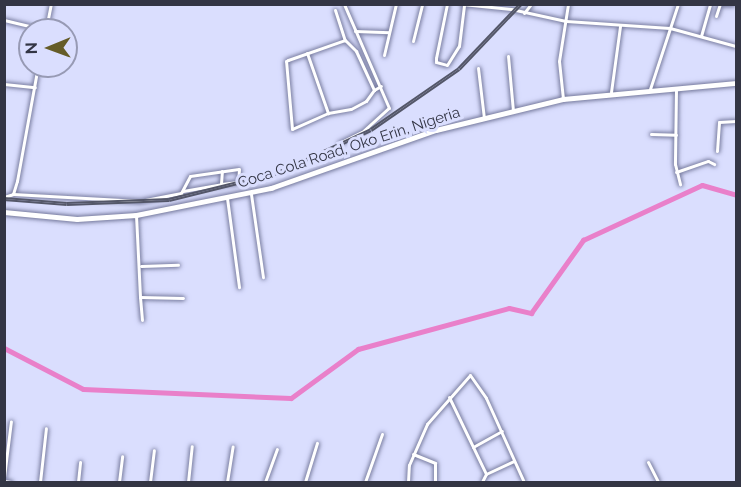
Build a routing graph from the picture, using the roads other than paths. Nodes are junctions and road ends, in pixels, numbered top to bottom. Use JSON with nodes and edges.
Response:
{"nodes":[{"id":1,"x":344,"y":4,"type":"edge"},
{"id":2,"x":396,"y":4,"type":"edge"},
{"id":3,"x":422,"y":4,"type":"edge"},
{"id":4,"x":447,"y":4,"type":"edge"},
{"id":5,"x":514,"y":4,"type":"edge"},
{"id":6,"x":531,"y":4,"type":"edge"},
{"id":7,"x":568,"y":4,"type":"edge"},
{"id":8,"x":678,"y":4,"type":"edge"},
{"id":9,"x":710,"y":4,"type":"edge"},
{"id":10,"x":720,"y":4,"type":"edge"},
{"id":11,"x":733,"y":4,"type":"edge"},
{"id":12,"x":463,"y":5,"type":"edge"},
{"id":13,"x":336,"y":9,"type":"dead end"},
{"id":14,"x":511,"y":9,"type":"junction"},
{"id":15,"x":524,"y":13,"type":"junction"},
{"id":16,"x":716,"y":16,"type":"dead end"},
{"id":17,"x":566,"y":21,"type":"junction"},
{"id":18,"x":620,"y":25,"type":"junction"},
{"id":19,"x":670,"y":28,"type":"junction"},
{"id":20,"x":355,"y":31,"type":"junction"},
{"id":21,"x":389,"y":32,"type":"junction"},
{"id":22,"x":701,"y":36,"type":"junction"},
{"id":23,"x":345,"y":40,"type":"junction"},
{"id":24,"x":413,"y":41,"type":"dead end"},
{"id":25,"x":736,"y":46,"type":"edge"},
{"id":26,"x":307,"y":53,"type":"junction"},
{"id":27,"x":384,"y":55,"type":"dead end"},
{"id":28,"x":508,"y":56,"type":"dead end"},
{"id":29,"x":478,"y":68,"type":"dead end"},
{"id":30,"x":36,"y":78,"type":"edge"},
{"id":31,"x":736,"y":83,"type":"edge"},
{"id":32,"x":4,"y":84,"type":"edge"},
{"id":33,"x":381,"y":86,"type":"junction"},
{"id":34,"x":34,"y":87,"type":"junction"},
{"id":35,"x":676,"y":87,"type":"junction"},
{"id":36,"x":650,"y":89,"type":"junction"},
{"id":37,"x":374,"y":90,"type":"junction"},
{"id":38,"x":611,"y":92,"type":"junction"},
{"id":39,"x":563,"y":99,"type":"junction"},
{"id":40,"x":513,"y":112,"type":"junction"},
{"id":41,"x":328,"y":113,"type":"junction"},
{"id":42,"x":484,"y":118,"type":"junction"},
{"id":43,"x":736,"y":121,"type":"edge"},
{"id":44,"x":651,"y":134,"type":"dead end"},
{"id":45,"x":676,"y":135,"type":"junction"},
{"id":46,"x":339,"y":143,"type":"dead end"},
{"id":47,"x":717,"y":151,"type":"dead end"},
{"id":48,"x":714,"y":164,"type":"dead end"},
{"id":49,"x":222,"y":171,"type":"junction"},
{"id":50,"x":676,"y":172,"type":"junction"},
{"id":51,"x":221,"y":184,"type":"junction"},
{"id":52,"x":680,"y":184,"type":"dead end"},
{"id":53,"x":181,"y":193,"type":"junction"},
{"id":54,"x":13,"y":194,"type":"junction"},
{"id":55,"x":251,"y":194,"type":"junction"},
{"id":56,"x":4,"y":197,"type":"edge"},
{"id":57,"x":227,"y":198,"type":"junction"},
{"id":58,"x":4,"y":212,"type":"edge"},
{"id":59,"x":136,"y":215,"type":"junction"},
{"id":60,"x":178,"y":265,"type":"dead end"},
{"id":61,"x":141,"y":266,"type":"junction"},
{"id":62,"x":263,"y":277,"type":"dead end"},
{"id":63,"x":239,"y":287,"type":"dead end"},
{"id":64,"x":140,"y":297,"type":"junction"},
{"id":65,"x":183,"y":298,"type":"dead end"},
{"id":66,"x":142,"y":320,"type":"dead end"},
{"id":67,"x":449,"y":397,"type":"junction"},
{"id":68,"x":12,"y":421,"type":"dead end"},
{"id":69,"x":46,"y":428,"type":"dead end"},
{"id":70,"x":502,"y":431,"type":"junction"},
{"id":71,"x":382,"y":434,"type":"dead end"},
{"id":72,"x":317,"y":443,"type":"dead end"},
{"id":73,"x":192,"y":446,"type":"dead end"},
{"id":74,"x":233,"y":446,"type":"dead end"},
{"id":75,"x":472,"y":447,"type":"junction"},
{"id":76,"x":277,"y":449,"type":"dead end"},
{"id":77,"x":154,"y":450,"type":"dead end"},
{"id":78,"x":413,"y":454,"type":"junction"},
{"id":79,"x":122,"y":456,"type":"dead end"},
{"id":80,"x":514,"y":461,"type":"junction"},
{"id":81,"x":80,"y":462,"type":"dead end"},
{"id":82,"x":648,"y":462,"type":"dead end"},
{"id":83,"x":486,"y":474,"type":"junction"},
{"id":84,"x":4,"y":479,"type":"edge"},
{"id":85,"x":11,"y":483,"type":"edge"},
{"id":86,"x":40,"y":483,"type":"edge"},
{"id":87,"x":78,"y":483,"type":"edge"},
{"id":88,"x":119,"y":483,"type":"edge"},
{"id":89,"x":150,"y":483,"type":"edge"},
{"id":90,"x":188,"y":483,"type":"edge"},
{"id":91,"x":227,"y":483,"type":"edge"},
{"id":92,"x":265,"y":483,"type":"edge"},
{"id":93,"x":304,"y":483,"type":"edge"},
{"id":94,"x":365,"y":483,"type":"edge"},
{"id":95,"x":408,"y":483,"type":"edge"},
{"id":96,"x":435,"y":483,"type":"edge"},
{"id":97,"x":482,"y":483,"type":"edge"},
{"id":98,"x":524,"y":483,"type":"edge"},
{"id":99,"x":658,"y":483,"type":"edge"}],
"edges":[{"from":1,"to":20,"type":"street"},
{"from":2,"to":21,"type":"street"},
{"from":3,"to":24,"type":"street"},
{"from":4,"to":12,"type":"street"},
{"from":5,"to":14,"type":"street"},
{"from":6,"to":15,"type":"street"},
{"from":7,"to":17,"type":"street"},
{"from":8,"to":19,"type":"street"},
{"from":9,"to":22,"type":"street"},
{"from":10,"to":11,"type":"street"},
{"from":10,"to":16,"type":"street"},
{"from":12,"to":14,"type":"street"},
{"from":13,"to":23,"type":"street"},
{"from":14,"to":15,"type":"street"},
{"from":15,"to":17,"type":"street"},
{"from":17,"to":18,"type":"street"},
{"from":17,"to":39,"type":"street"},
{"from":18,"to":19,"type":"street"},
{"from":18,"to":38,"type":"street"},
{"from":19,"to":22,"type":"street"},
{"from":19,"to":36,"type":"street"},
{"from":20,"to":21,"type":"street"},
{"from":20,"to":33,"type":"street"},
{"from":21,"to":27,"type":"street"},
{"from":22,"to":25,"type":"street"},
{"from":23,"to":26,"type":"street"},
{"from":23,"to":37,"type":"street"},
{"from":26,"to":41,"type":"street"},
{"from":26,"to":41,"type":"street"},
{"from":28,"to":40,"type":"street"},
{"from":29,"to":42,"type":"street"},
{"from":30,"to":34,"type":"street"},
{"from":31,"to":35,"type":"street","name":"Coca Cola Road, Oko Erin, Nigeria"},
{"from":32,"to":34,"type":"street"},
{"from":33,"to":37,"type":"street"},
{"from":33,"to":46,"type":"street"},
{"from":34,"to":54,"type":"street"},
{"from":35,"to":36,"type":"street","name":"Coca Cola Road, Oko Erin, Nigeria"},
{"from":35,"to":45,"type":"street"},
{"from":36,"to":38,"type":"street","name":"Coca Cola Road, Oko Erin, Nigeria"},
{"from":37,"to":41,"type":"street"},
{"from":38,"to":39,"type":"street","name":"Coca Cola Road, Oko Erin, Nigeria"},
{"from":39,"to":40,"type":"street","name":"Coca Cola Road, Oko Erin, Nigeria"},
{"from":40,"to":42,"type":"street","name":"Coca Cola Road, Oko Erin, Nigeria"},
{"from":42,"to":55,"type":"street","name":"Coca Cola Road, Oko Erin, Nigeria"},
{"from":43,"to":47,"type":"street"},
{"from":44,"to":45,"type":"street"},
{"from":45,"to":50,"type":"street"},
{"from":48,"to":50,"type":"street"},
{"from":49,"to":51,"type":"street"},
{"from":49,"to":51,"type":"street"},
{"from":49,"to":53,"type":"street"},
{"from":50,"to":52,"type":"street"},
{"from":51,"to":53,"type":"street"},
{"from":53,"to":54,"type":"street"},
{"from":54,"to":56,"type":"street"},
{"from":55,"to":57,"type":"street","name":"Coca Cola Road, Oko Erin, Nigeria"},
{"from":55,"to":62,"type":"street"},
{"from":57,"to":59,"type":"street","name":"Coca Cola Road, Oko Erin, Nigeria"},
{"from":57,"to":63,"type":"street"},
{"from":58,"to":59,"type":"street","name":"Coca Cola Road, Oko Erin, Nigeria"},
{"from":59,"to":61,"type":"street"},
{"from":60,"to":61,"type":"street"},
{"from":61,"to":64,"type":"street"},
{"from":64,"to":65,"type":"street"},
{"from":64,"to":66,"type":"street"},
{"from":67,"to":70,"type":"street"},
{"from":67,"to":75,"type":"street"},
{"from":67,"to":78,"type":"street"},
{"from":68,"to":84,"type":"street"},
{"from":69,"to":86,"type":"street"},
{"from":70,"to":75,"type":"street"},
{"from":70,"to":80,"type":"street"},
{"from":71,"to":94,"type":"street"},
{"from":72,"to":93,"type":"street"},
{"from":73,"to":90,"type":"street"},
{"from":74,"to":91,"type":"street"},
{"from":75,"to":83,"type":"street"},
{"from":76,"to":92,"type":"street"},
{"from":77,"to":89,"type":"street"},
{"from":78,"to":95,"type":"street"},
{"from":78,"to":96,"type":"street"},
{"from":79,"to":88,"type":"street"},
{"from":80,"to":83,"type":"street"},
{"from":80,"to":98,"type":"street"},
{"from":81,"to":87,"type":"street"},
{"from":82,"to":99,"type":"street"},
{"from":83,"to":97,"type":"street"},
{"from":84,"to":85,"type":"street"}]}
